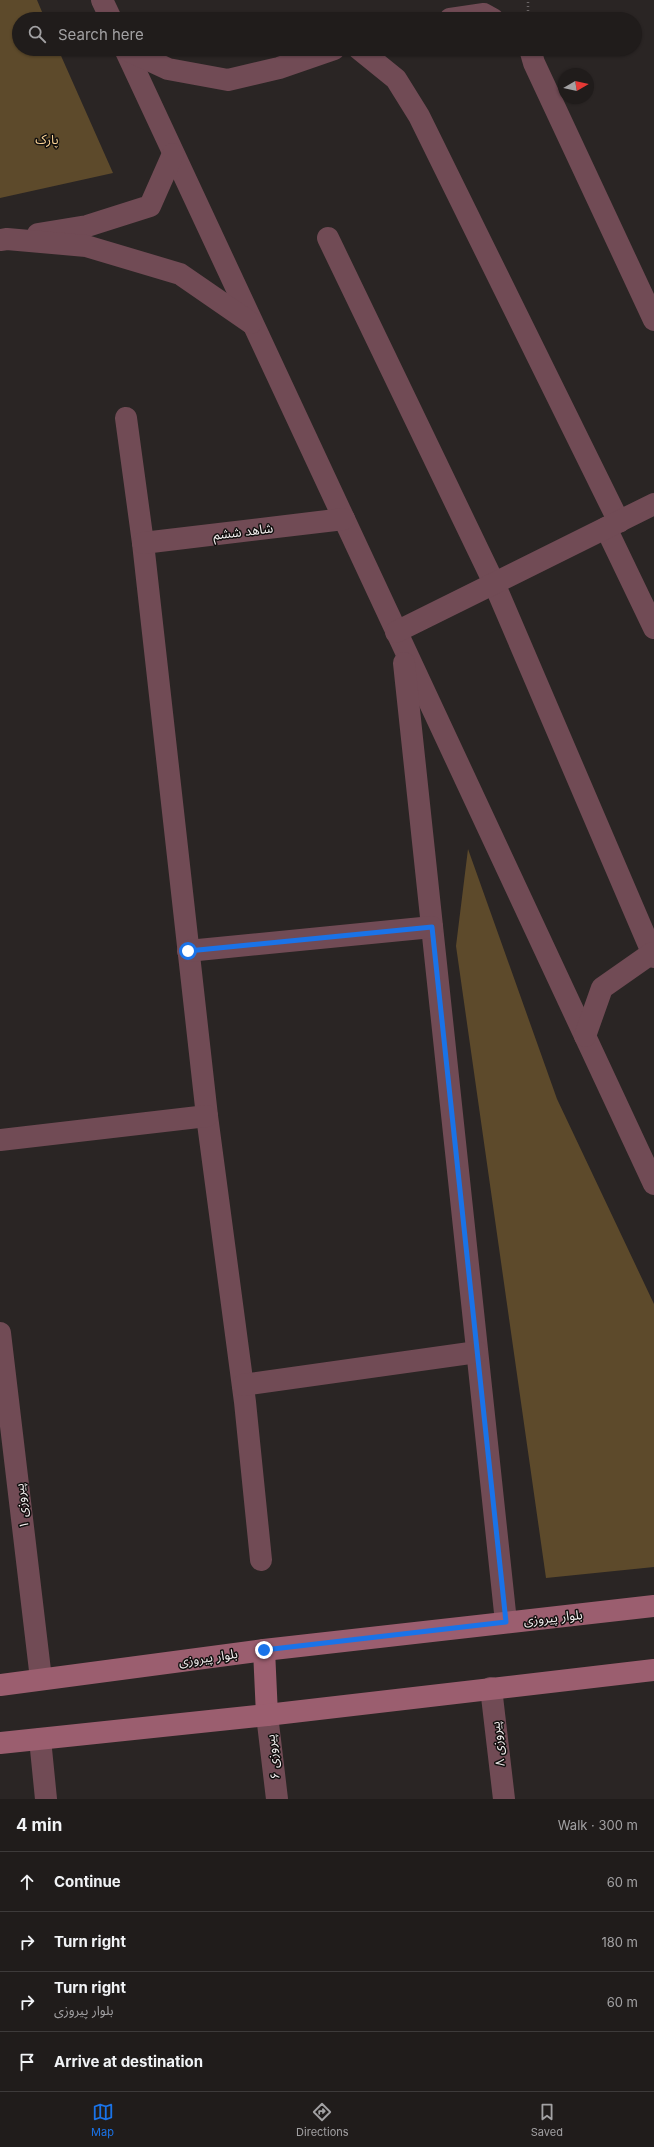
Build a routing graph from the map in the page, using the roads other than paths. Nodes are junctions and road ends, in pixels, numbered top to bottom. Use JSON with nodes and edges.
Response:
{"nodes":[{"id":1,"x":102,"y":0,"type":"edge"},
{"id":2,"x":108,"y":12,"type":"edge"},
{"id":3,"x":128,"y":56,"type":"edge"},
{"id":4,"x":140,"y":56,"type":"edge"},
{"id":5,"x":314,"y":56,"type":"edge"},
{"id":6,"x":368,"y":56,"type":"edge"},
{"id":7,"x":532,"y":56,"type":"edge"},
{"id":8,"x":173,"y":154,"type":"junction"},
{"id":9,"x":328,"y":238,"type":"dead end"},
{"id":10,"x":4,"y":240,"type":"edge"},
{"id":11,"x":654,"y":320,"type":"edge"},
{"id":12,"x":252,"y":324,"type":"junction"},
{"id":13,"x":126,"y":418,"type":"dead end"},
{"id":14,"x":654,"y":504,"type":"edge"},
{"id":15,"x":344,"y":519,"type":"junction"},
{"id":16,"x":612,"y":525,"type":"junction"},
{"id":17,"x":143,"y":543,"type":"junction"},
{"id":18,"x":494,"y":583,"type":"junction"},
{"id":19,"x":654,"y":628,"type":"edge"},
{"id":20,"x":399,"y":638,"type":"junction"},
{"id":21,"x":432,"y":927,"type":"junction"},
{"id":22,"x":188,"y":951,"type":"junction"},
{"id":23,"x":653,"y":955,"type":"edge"},
{"id":24,"x":585,"y":1036,"type":"junction"},
{"id":25,"x":207,"y":1116,"type":"junction"},
{"id":26,"x":0,"y":1140,"type":"edge"},
{"id":27,"x":654,"y":1184,"type":"edge"},
{"id":28,"x":0,"y":1333,"type":"edge"},
{"id":29,"x":477,"y":1352,"type":"junction"},
{"id":30,"x":243,"y":1385,"type":"junction"},
{"id":31,"x":261,"y":1560,"type":"dead end"},
{"id":32,"x":654,"y":1606,"type":"edge"},
{"id":33,"x":506,"y":1622,"type":"junction"},
{"id":34,"x":264,"y":1650,"type":"junction"},
{"id":35,"x":654,"y":1670,"type":"edge"},
{"id":36,"x":41,"y":1680,"type":"junction"},
{"id":37,"x":0,"y":1684,"type":"edge"},
{"id":38,"x":491,"y":1688,"type":"junction"},
{"id":39,"x":267,"y":1715,"type":"junction"},
{"id":40,"x":40,"y":1738,"type":"junction"},
{"id":41,"x":0,"y":1743,"type":"edge"},
{"id":42,"x":46,"y":1799,"type":"edge"},
{"id":43,"x":277,"y":1799,"type":"edge"},
{"id":44,"x":504,"y":1799,"type":"edge"}],
"edges":[{"from":1,"to":2,"type":"street"},
{"from":3,"to":8,"type":"street"},
{"from":4,"to":5,"type":"street"},
{"from":6,"to":16,"type":"street"},
{"from":7,"to":11,"type":"street"},
{"from":8,"to":10,"type":"street"},
{"from":8,"to":12,"type":"street"},
{"from":9,"to":18,"type":"street"},
{"from":10,"to":12,"type":"street"},
{"from":12,"to":15,"type":"street"},
{"from":13,"to":17,"type":"street"},
{"from":14,"to":16,"type":"street"},
{"from":15,"to":17,"type":"street","name":"شاهد ششم"},
{"from":15,"to":20,"type":"street"},
{"from":16,"to":18,"type":"street"},
{"from":16,"to":19,"type":"street"},
{"from":17,"to":22,"type":"street"},
{"from":18,"to":20,"type":"street"},
{"from":18,"to":23,"type":"street"},
{"from":20,"to":21,"type":"street"},
{"from":20,"to":24,"type":"street"},
{"from":21,"to":22,"type":"street"},
{"from":21,"to":29,"type":"street"},
{"from":22,"to":25,"type":"street"},
{"from":23,"to":24,"type":"street"},
{"from":24,"to":27,"type":"street"},
{"from":25,"to":26,"type":"street"},
{"from":25,"to":30,"type":"street"},
{"from":28,"to":36,"type":"street","name":"پیروزی ۱"},
{"from":29,"to":30,"type":"street"},
{"from":29,"to":33,"type":"street"},
{"from":30,"to":31,"type":"street"},
{"from":32,"to":33,"type":"main road","name":"بلوار پیروزی"},
{"from":33,"to":34,"type":"main road","name":"بلوار پیروزی"},
{"from":34,"to":36,"type":"main road","name":"بلوار پیروزی"},
{"from":34,"to":39,"type":"main road"},
{"from":35,"to":38,"type":"main road"},
{"from":36,"to":37,"type":"main road","name":"بلوار پیروزی"},
{"from":38,"to":39,"type":"main road"},
{"from":38,"to":44,"type":"street","name":"پیروزی ۸"},
{"from":39,"to":40,"type":"main road"},
{"from":39,"to":43,"type":"street","name":"پیروزی ۶"},
{"from":40,"to":41,"type":"main road"},
{"from":40,"to":42,"type":"street"}]}
